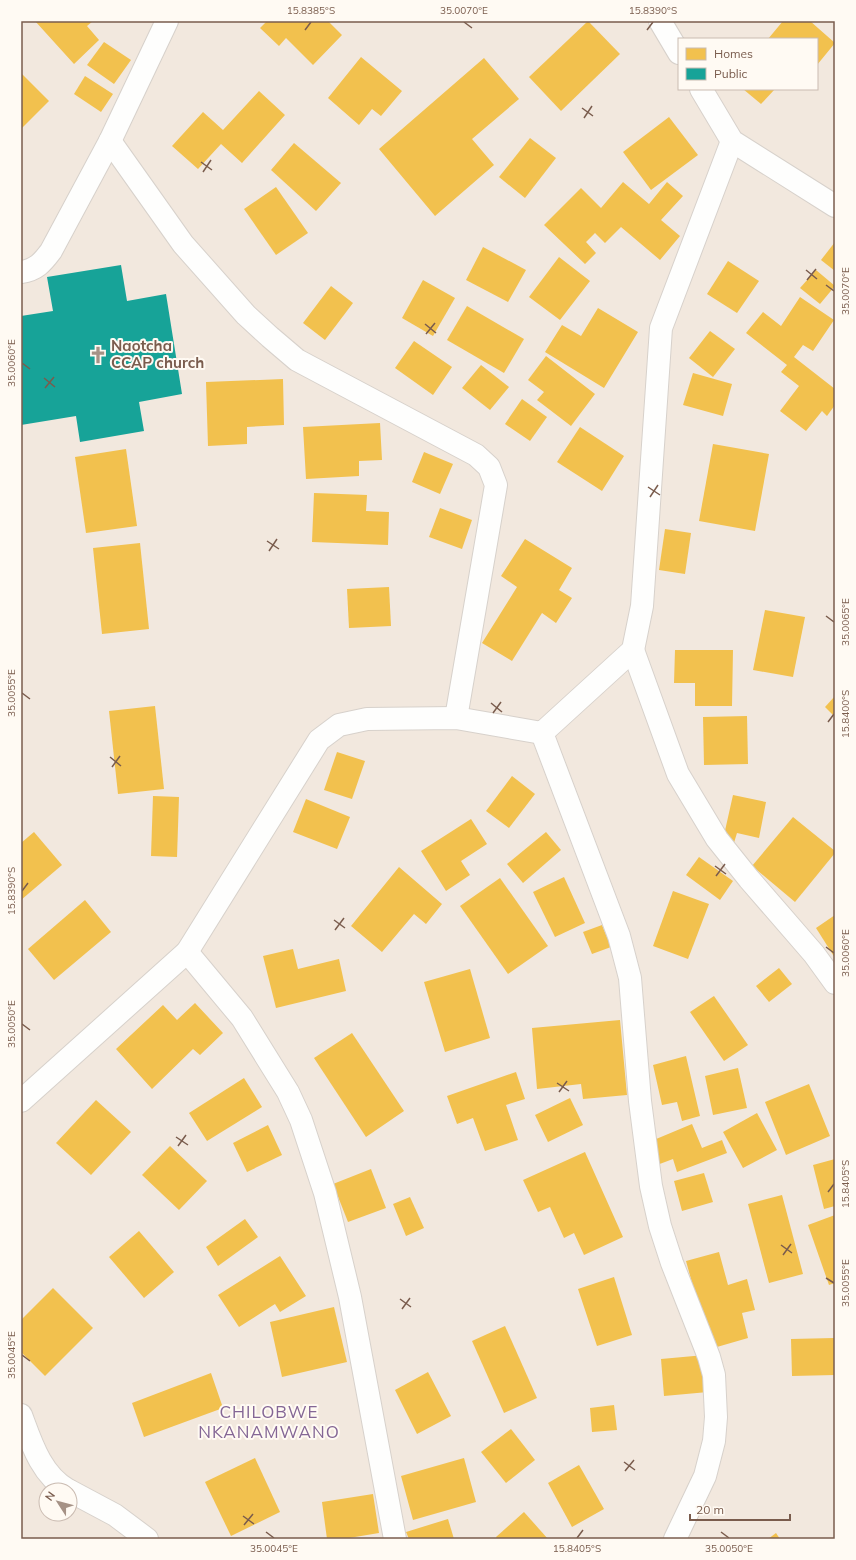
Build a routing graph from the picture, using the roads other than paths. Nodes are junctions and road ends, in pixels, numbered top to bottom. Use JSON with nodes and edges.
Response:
{"nodes":[{"id":1,"x":167,"y":21,"type":"edge"},
{"id":2,"x":660,"y":21,"type":"edge"},
{"id":3,"x":678,"y":51,"type":"edge"},
{"id":4,"x":702,"y":90,"type":"edge"},
{"id":5,"x":110,"y":140,"type":"junction"},
{"id":6,"x":732,"y":140,"type":"junction"},
{"id":7,"x":835,"y":206,"type":"edge"},
{"id":8,"x":21,"y":272,"type":"edge"},
{"id":9,"x":633,"y":650,"type":"junction"},
{"id":10,"x":456,"y":718,"type":"junction"},
{"id":11,"x":542,"y":733,"type":"junction"},
{"id":12,"x":187,"y":952,"type":"junction"},
{"id":13,"x":835,"y":983,"type":"edge"},
{"id":14,"x":21,"y":1101,"type":"edge"},
{"id":15,"x":21,"y":1415,"type":"edge"},
{"id":16,"x":58,"y":1482,"type":"edge"},
{"id":17,"x":78,"y":1495,"type":"edge"},
{"id":18,"x":147,"y":1539,"type":"edge"},
{"id":19,"x":395,"y":1539,"type":"edge"},
{"id":20,"x":675,"y":1539,"type":"edge"}],
"edges":[{"from":1,"to":5,"type":"street"},
{"from":2,"to":3,"type":"street"},
{"from":4,"to":6,"type":"street"},
{"from":5,"to":8,"type":"street"},
{"from":5,"to":10,"type":"street"},
{"from":6,"to":7,"type":"street"},
{"from":6,"to":9,"type":"street"},
{"from":9,"to":11,"type":"street"},
{"from":9,"to":13,"type":"street"},
{"from":10,"to":11,"type":"street"},
{"from":10,"to":12,"type":"street"},
{"from":11,"to":20,"type":"street"},
{"from":12,"to":14,"type":"street"},
{"from":12,"to":19,"type":"street"},
{"from":15,"to":16,"type":"street"},
{"from":17,"to":18,"type":"street"}]}
